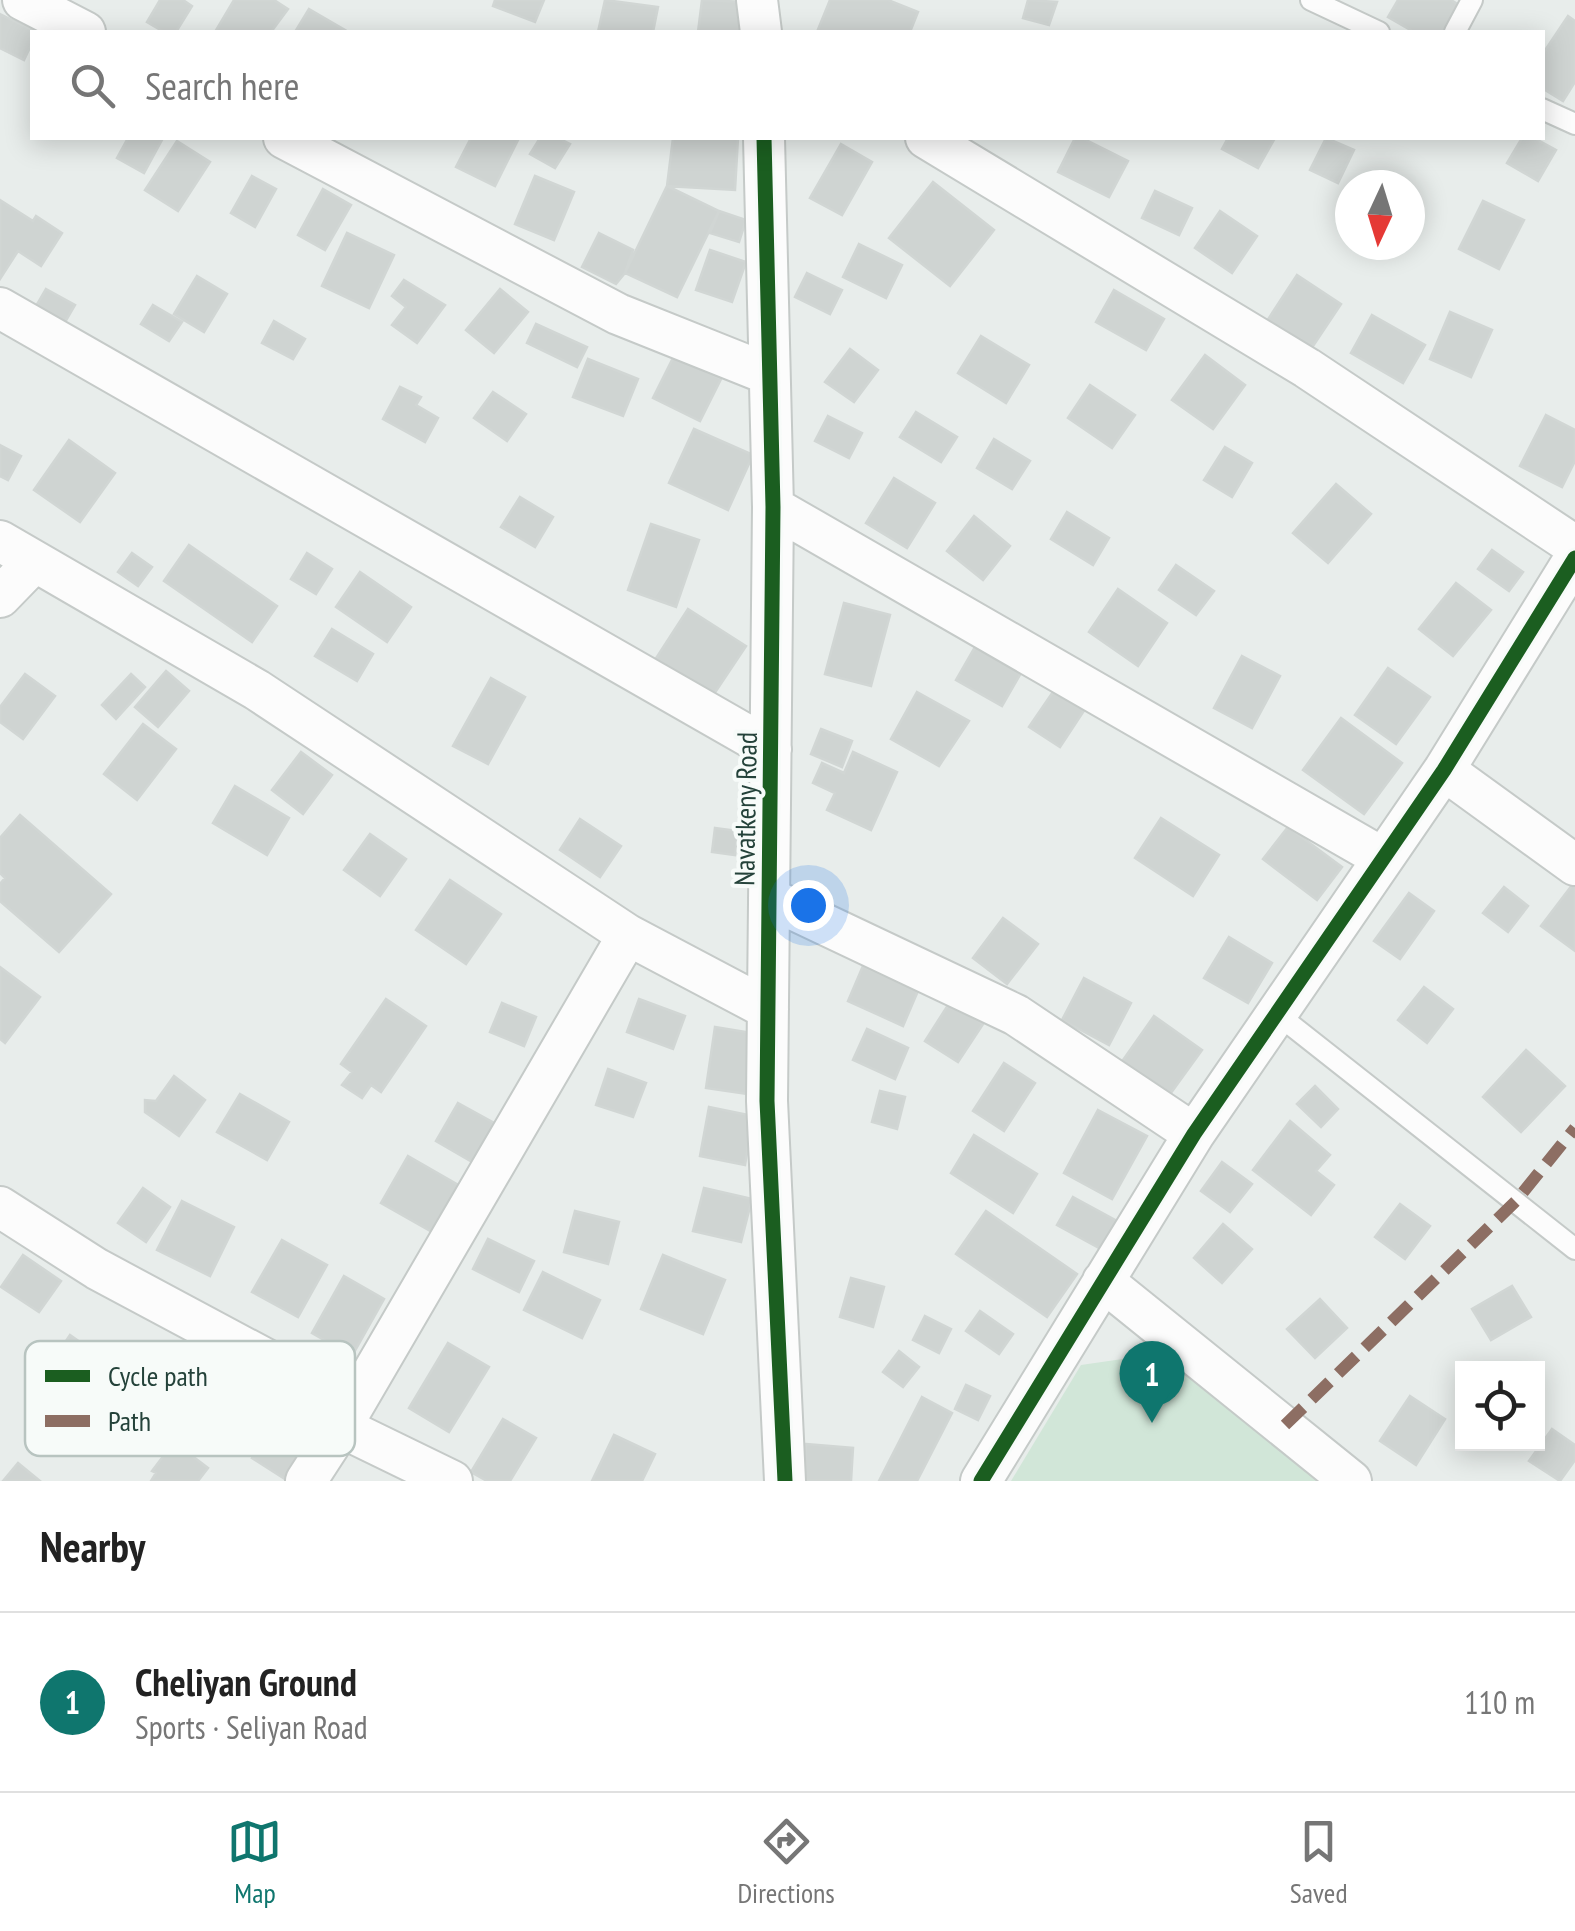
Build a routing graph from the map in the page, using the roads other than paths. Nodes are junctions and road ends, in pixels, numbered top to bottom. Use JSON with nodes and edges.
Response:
{"nodes":[{"id":1,"x":23,"y":0,"type":"edge"},
{"id":2,"x":757,"y":0,"type":"edge"},
{"id":3,"x":1311,"y":0,"type":"edge"},
{"id":4,"x":1472,"y":0,"type":"edge"},
{"id":5,"x":81,"y":30,"type":"edge"},
{"id":6,"x":761,"y":30,"type":"edge"},
{"id":7,"x":1376,"y":30,"type":"edge"},
{"id":8,"x":1456,"y":30,"type":"edge"},
{"id":9,"x":1545,"y":110,"type":"edge"},
{"id":10,"x":1575,"y":124,"type":"edge"},
{"id":11,"x":288,"y":140,"type":"edge"},
{"id":12,"x":764,"y":140,"type":"edge"},
{"id":13,"x":929,"y":140,"type":"edge"},
{"id":14,"x":0,"y":308,"type":"edge"},
{"id":15,"x":768,"y":374,"type":"junction"},
{"id":16,"x":773,"y":507,"type":"junction"},
{"id":17,"x":0,"y":540,"type":"edge"},
{"id":18,"x":1575,"y":546,"type":"edge"},
{"id":19,"x":1575,"y":558,"type":"edge"},
{"id":20,"x":34,"y":562,"type":"junction"},
{"id":21,"x":0,"y":597,"type":"edge"},
{"id":22,"x":771,"y":749,"type":"junction"},
{"id":23,"x":1444,"y":770,"type":"junction"},
{"id":24,"x":1382,"y":857,"type":"junction"},
{"id":25,"x":1575,"y":866,"type":"edge"},
{"id":26,"x":769,"y":898,"type":"junction"},
{"id":27,"x":628,"y":935,"type":"junction"},
{"id":28,"x":768,"y":1009,"type":"junction"},
{"id":29,"x":1277,"y":1014,"type":"junction"},
{"id":30,"x":1194,"y":1134,"type":"junction"},
{"id":31,"x":0,"y":1207,"type":"edge"},
{"id":32,"x":1575,"y":1249,"type":"edge"},
{"id":33,"x":1104,"y":1281,"type":"junction"},
{"id":34,"x":219,"y":1341,"type":"edge"},
{"id":35,"x":355,"y":1403,"type":"edge"},
{"id":36,"x":355,"y":1422,"type":"edge"},
{"id":37,"x":322,"y":1456,"type":"edge"},
{"id":38,"x":306,"y":1481,"type":"edge"},
{"id":39,"x":452,"y":1481,"type":"edge"},
{"id":40,"x":785,"y":1481,"type":"edge"},
{"id":41,"x":981,"y":1481,"type":"edge"},
{"id":42,"x":1351,"y":1481,"type":"edge"}],
"edges":[{"from":1,"to":5,"type":"street"},
{"from":2,"to":6,"type":"street"},
{"from":3,"to":7,"type":"lane"},
{"from":4,"to":8,"type":"lane"},
{"from":9,"to":10,"type":"lane"},
{"from":11,"to":15,"type":"street"},
{"from":12,"to":15,"type":"street","name":"Navatkeny Road"},
{"from":13,"to":18,"type":"street"},
{"from":14,"to":22,"type":"street"},
{"from":15,"to":16,"type":"street","name":"Navatkeny Road"},
{"from":16,"to":22,"type":"street","name":"Navatkeny Road"},
{"from":16,"to":24,"type":"street"},
{"from":17,"to":20,"type":"street"},
{"from":19,"to":23,"type":"street"},
{"from":20,"to":21,"type":"street"},
{"from":20,"to":27,"type":"street"},
{"from":22,"to":26,"type":"street","name":"Navatkeny Road"},
{"from":23,"to":24,"type":"street"},
{"from":23,"to":25,"type":"street"},
{"from":24,"to":29,"type":"street"},
{"from":26,"to":28,"type":"street","name":"Navatkeny Road"},
{"from":26,"to":30,"type":"street"},
{"from":27,"to":28,"type":"street"},
{"from":27,"to":35,"type":"street"},
{"from":28,"to":40,"type":"street","name":"Navatkeny Road"},
{"from":29,"to":30,"type":"street"},
{"from":29,"to":32,"type":"lane"},
{"from":30,"to":33,"type":"street"},
{"from":31,"to":34,"type":"street"},
{"from":33,"to":41,"type":"street"},
{"from":33,"to":42,"type":"street"},
{"from":36,"to":39,"type":"street"},
{"from":37,"to":38,"type":"street"}]}
